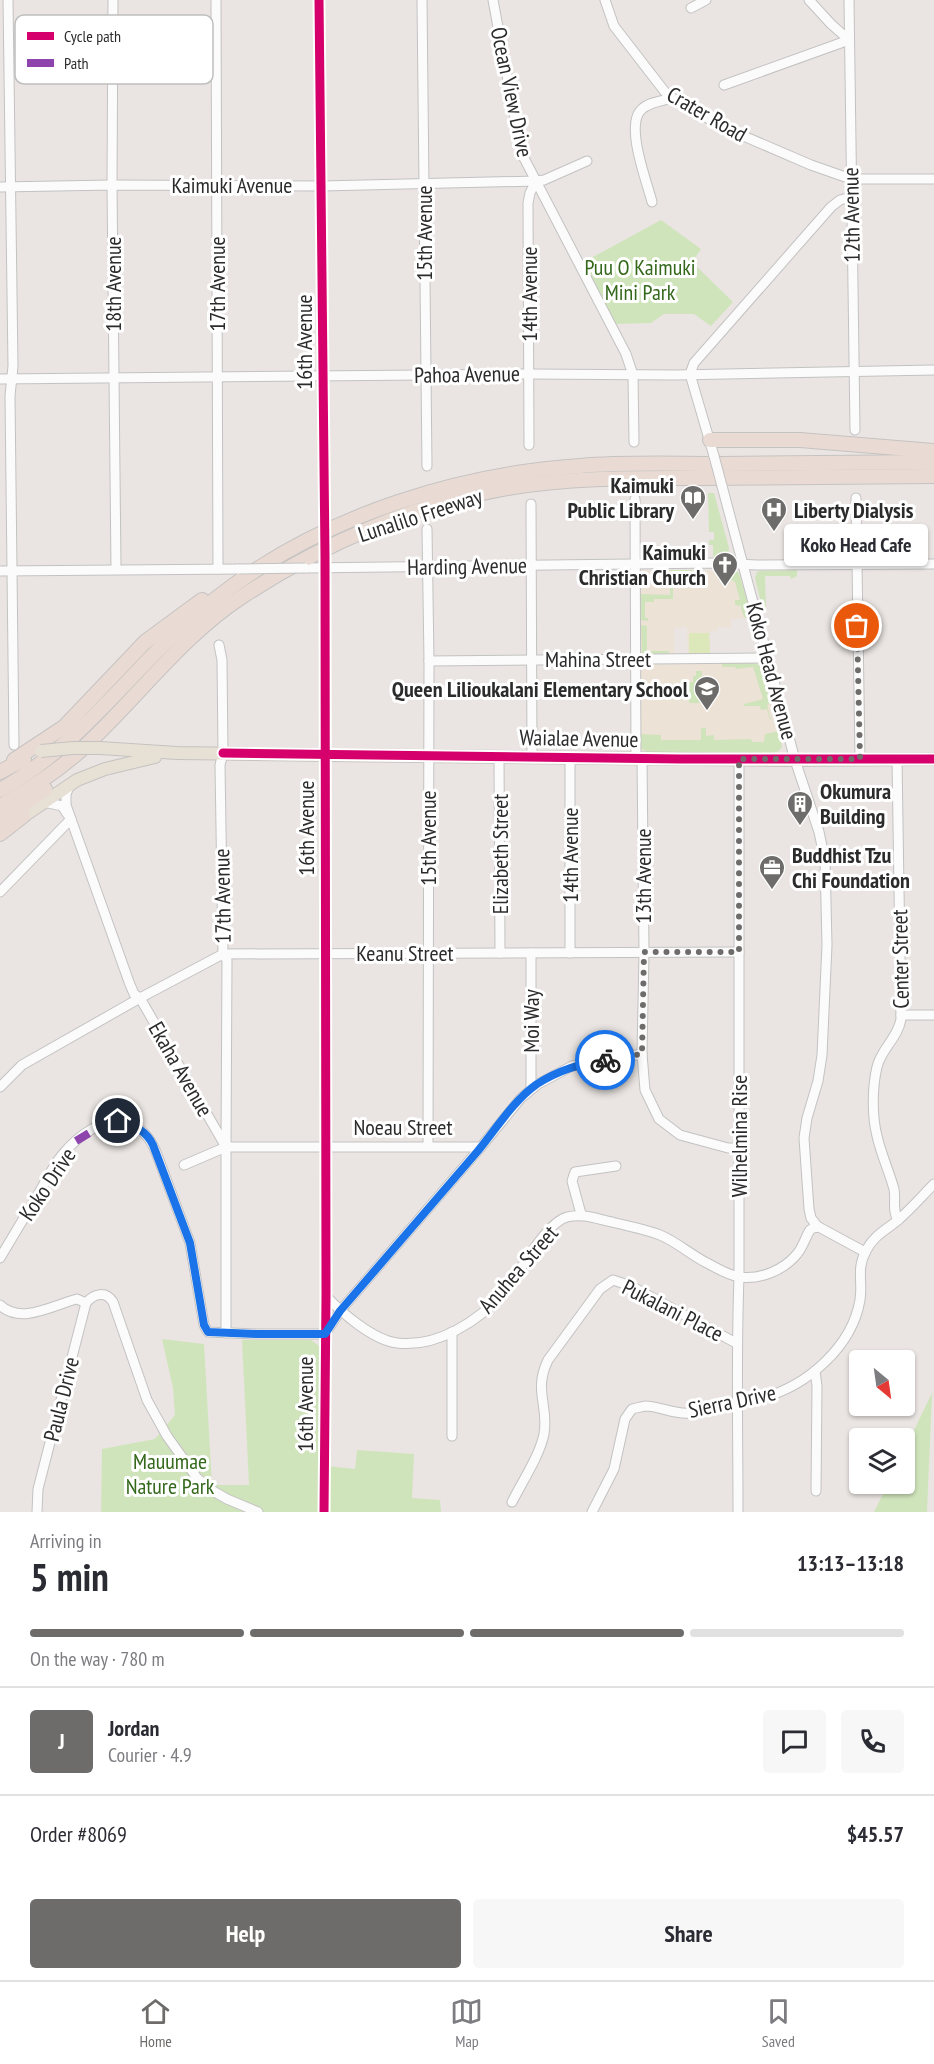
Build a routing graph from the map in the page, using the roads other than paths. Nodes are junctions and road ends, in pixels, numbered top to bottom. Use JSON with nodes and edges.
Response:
{"nodes":[{"id":1,"x":8,"y":0,"type":"edge"},
{"id":2,"x":113,"y":0,"type":"edge"},
{"id":3,"x":216,"y":0,"type":"edge"},
{"id":4,"x":319,"y":0,"type":"edge"},
{"id":5,"x":422,"y":0,"type":"edge"},
{"id":6,"x":493,"y":0,"type":"edge"},
{"id":7,"x":605,"y":0,"type":"edge"},
{"id":8,"x":706,"y":0,"type":"edge"},
{"id":9,"x":809,"y":0,"type":"edge"},
{"id":10,"x":849,"y":0,"type":"edge"},
{"id":11,"x":691,"y":8,"type":"dead end"},
{"id":12,"x":113,"y":15,"type":"edge"},
{"id":13,"x":849,"y":40,"type":"junction"},
{"id":14,"x":113,"y":84,"type":"edge"},
{"id":15,"x":724,"y":85,"type":"dead end"},
{"id":16,"x":672,"y":98,"type":"junction"},
{"id":17,"x":587,"y":161,"type":"dead end"},
{"id":18,"x":851,"y":179,"type":"junction"},
{"id":19,"x":934,"y":179,"type":"edge"},
{"id":20,"x":536,"y":181,"type":"junction"},
{"id":21,"x":424,"y":184,"type":"junction"},
{"id":22,"x":112,"y":185,"type":"junction"},
{"id":23,"x":216,"y":185,"type":"junction"},
{"id":24,"x":10,"y":186,"type":"junction"},
{"id":25,"x":322,"y":186,"type":"junction"},
{"id":26,"x":0,"y":187,"type":"edge"},
{"id":27,"x":851,"y":197,"type":"junction"},
{"id":28,"x":652,"y":202,"type":"dead end"},
{"id":29,"x":855,"y":370,"type":"junction"},
{"id":30,"x":934,"y":370,"type":"edge"},
{"id":31,"x":529,"y":374,"type":"junction"},
{"id":32,"x":690,"y":374,"type":"junction"},
{"id":33,"x":425,"y":375,"type":"junction"},
{"id":34,"x":633,"y":375,"type":"junction"},
{"id":35,"x":217,"y":376,"type":"junction"},
{"id":36,"x":324,"y":376,"type":"junction"},
{"id":37,"x":113,"y":378,"type":"junction"},
{"id":38,"x":0,"y":379,"type":"edge"},
{"id":39,"x":11,"y":379,"type":"junction"},
{"id":40,"x":855,"y":430,"type":"dead end"},
{"id":41,"x":710,"y":440,"type":"junction"},
{"id":42,"x":634,"y":442,"type":"dead end"},
{"id":43,"x":529,"y":445,"type":"dead end"},
{"id":44,"x":934,"y":451,"type":"edge"},
{"id":45,"x":934,"y":462,"type":"edge"},
{"id":46,"x":427,"y":466,"type":"dead end"},
{"id":47,"x":934,"y":476,"type":"edge"},
{"id":48,"x":856,"y":498,"type":"dead end"},
{"id":49,"x":634,"y":499,"type":"dead end"},
{"id":50,"x":531,"y":504,"type":"dead end"},
{"id":51,"x":427,"y":529,"type":"dead end"},
{"id":52,"x":308,"y":540,"type":"junction"},
{"id":53,"x":743,"y":563,"type":"junction"},
{"id":54,"x":635,"y":564,"type":"junction"},
{"id":55,"x":856,"y":564,"type":"junction"},
{"id":56,"x":934,"y":564,"type":"edge"},
{"id":57,"x":531,"y":565,"type":"junction"},
{"id":58,"x":427,"y":566,"type":"junction"},
{"id":59,"x":325,"y":567,"type":"junction"},
{"id":60,"x":218,"y":568,"type":"junction"},
{"id":61,"x":116,"y":569,"type":"junction"},
{"id":62,"x":0,"y":571,"type":"edge"},
{"id":63,"x":13,"y":571,"type":"junction"},
{"id":64,"x":219,"y":645,"type":"dead end"},
{"id":65,"x":768,"y":658,"type":"junction"},
{"id":66,"x":532,"y":659,"type":"junction"},
{"id":67,"x":636,"y":659,"type":"junction"},
{"id":68,"x":429,"y":661,"type":"junction"},
{"id":69,"x":138,"y":692,"type":"junction"},
{"id":70,"x":14,"y":745,"type":"dead end"},
{"id":71,"x":37,"y":752,"type":"junction"},
{"id":72,"x":177,"y":753,"type":"junction"},
{"id":73,"x":223,"y":753,"type":"junction"},
{"id":74,"x":325,"y":755,"type":"junction"},
{"id":75,"x":428,"y":756,"type":"junction"},
{"id":76,"x":499,"y":756,"type":"junction"},
{"id":77,"x":532,"y":756,"type":"junction"},
{"id":78,"x":570,"y":757,"type":"junction"},
{"id":79,"x":639,"y":758,"type":"junction"},
{"id":80,"x":739,"y":759,"type":"junction"},
{"id":81,"x":860,"y":759,"type":"junction"},
{"id":82,"x":897,"y":759,"type":"junction"},
{"id":83,"x":934,"y":759,"type":"edge"},
{"id":84,"x":14,"y":760,"type":"junction"},
{"id":85,"x":795,"y":760,"type":"junction"},
{"id":86,"x":0,"y":766,"type":"edge"},
{"id":87,"x":0,"y":772,"type":"edge"},
{"id":88,"x":70,"y":785,"type":"junction"},
{"id":89,"x":0,"y":790,"type":"edge"},
{"id":90,"x":44,"y":802,"type":"junction"},
{"id":91,"x":0,"y":806,"type":"edge"},
{"id":92,"x":23,"y":816,"type":"joint"},
{"id":93,"x":71,"y":819,"type":"junction"},
{"id":94,"x":0,"y":821,"type":"edge"},
{"id":95,"x":0,"y":832,"type":"edge"},
{"id":96,"x":0,"y":891,"type":"edge"},
{"id":97,"x":644,"y":952,"type":"junction"},
{"id":98,"x":739,"y":952,"type":"junction"},
{"id":99,"x":427,"y":953,"type":"junction"},
{"id":100,"x":500,"y":953,"type":"junction"},
{"id":101,"x":531,"y":953,"type":"junction"},
{"id":102,"x":570,"y":953,"type":"junction"},
{"id":103,"x":223,"y":954,"type":"junction"},
{"id":104,"x":325,"y":954,"type":"junction"},
{"id":105,"x":140,"y":998,"type":"junction"},
{"id":106,"x":901,"y":1015,"type":"junction"},
{"id":107,"x":934,"y":1015,"type":"edge"},
{"id":108,"x":642,"y":1054,"type":"junction"},
{"id":109,"x":0,"y":1087,"type":"edge"},
{"id":110,"x":531,"y":1089,"type":"junction"},
{"id":111,"x":428,"y":1146,"type":"junction"},
{"id":112,"x":226,"y":1147,"type":"junction"},
{"id":113,"x":326,"y":1147,"type":"junction"},
{"id":114,"x":481,"y":1147,"type":"junction"},
{"id":115,"x":739,"y":1148,"type":"junction"},
{"id":116,"x":184,"y":1164,"type":"dead end"},
{"id":117,"x":616,"y":1166,"type":"dead end"},
{"id":118,"x":934,"y":1184,"type":"edge"},
{"id":119,"x":808,"y":1203,"type":"junction"},
{"id":120,"x":581,"y":1215,"type":"junction"},
{"id":121,"x":898,"y":1220,"type":"junction"},
{"id":122,"x":819,"y":1227,"type":"junction"},
{"id":123,"x":807,"y":1236,"type":"junction"},
{"id":124,"x":865,"y":1252,"type":"junction"},
{"id":125,"x":0,"y":1258,"type":"edge"},
{"id":126,"x":739,"y":1277,"type":"junction"},
{"id":127,"x":326,"y":1296,"type":"junction"},
{"id":128,"x":86,"y":1303,"type":"junction"},
{"id":129,"x":0,"y":1305,"type":"edge"},
{"id":130,"x":340,"y":1311,"type":"junction"},
{"id":131,"x":452,"y":1332,"type":"junction"},
{"id":132,"x":226,"y":1333,"type":"junction"},
{"id":133,"x":325,"y":1334,"type":"junction"},
{"id":134,"x":736,"y":1342,"type":"junction"},
{"id":135,"x":815,"y":1371,"type":"junction"},
{"id":136,"x":738,"y":1404,"type":"junction"},
{"id":137,"x":452,"y":1436,"type":"dead end"},
{"id":138,"x":816,"y":1491,"type":"dead end"},
{"id":139,"x":512,"y":1502,"type":"dead end"},
{"id":140,"x":37,"y":1512,"type":"edge"},
{"id":141,"x":258,"y":1512,"type":"edge"},
{"id":142,"x":324,"y":1512,"type":"edge"},
{"id":143,"x":592,"y":1512,"type":"edge"},
{"id":144,"x":738,"y":1512,"type":"edge"}],
"edges":[{"from":1,"to":24,"type":"street"},
{"from":2,"to":12,"type":"street","name":"18th Avenue"},
{"from":3,"to":23,"type":"street","name":"17th Avenue"},
{"from":4,"to":25,"type":"street","name":"16th Avenue"},
{"from":5,"to":21,"type":"street","name":"15th Avenue"},
{"from":6,"to":20,"type":"street","name":"Ocean View Drive"},
{"from":7,"to":16,"type":"street","name":"Crater Road"},
{"from":8,"to":11,"type":"street"},
{"from":9,"to":13,"type":"street"},
{"from":10,"to":13,"type":"street","name":"12th Avenue"},
{"from":13,"to":15,"type":"street"},
{"from":13,"to":18,"type":"street","name":"12th Avenue"},
{"from":14,"to":22,"type":"street","name":"18th Avenue"},
{"from":16,"to":18,"type":"street","name":"Crater Road"},
{"from":16,"to":28,"type":"street"},
{"from":17,"to":20,"type":"street","name":"Kaimuki Avenue"},
{"from":18,"to":19,"type":"street"},
{"from":18,"to":27,"type":"street","name":"12th Avenue"},
{"from":20,"to":21,"type":"street","name":"Kaimuki Avenue"},
{"from":20,"to":31,"type":"street","name":"14th Avenue"},
{"from":20,"to":34,"type":"street","name":"Ocean View Drive"},
{"from":21,"to":25,"type":"street","name":"Kaimuki Avenue"},
{"from":21,"to":33,"type":"street","name":"15th Avenue"},
{"from":22,"to":23,"type":"street","name":"Kaimuki Avenue"},
{"from":22,"to":24,"type":"street","name":"Kaimuki Avenue"},
{"from":22,"to":37,"type":"street","name":"18th Avenue"},
{"from":23,"to":25,"type":"street","name":"Kaimuki Avenue"},
{"from":23,"to":35,"type":"street","name":"17th Avenue"},
{"from":24,"to":26,"type":"street","name":"Kaimuki Avenue"},
{"from":24,"to":39,"type":"street"},
{"from":25,"to":36,"type":"street","name":"16th Avenue"},
{"from":27,"to":29,"type":"street","name":"12th Avenue"},
{"from":27,"to":32,"type":"street"},
{"from":29,"to":30,"type":"street","name":"Pahoa Avenue"},
{"from":29,"to":32,"type":"street","name":"Pahoa Avenue"},
{"from":29,"to":40,"type":"street","name":"12th Avenue"},
{"from":31,"to":33,"type":"street","name":"Pahoa Avenue"},
{"from":31,"to":34,"type":"street","name":"Pahoa Avenue"},
{"from":31,"to":43,"type":"street","name":"14th Avenue"},
{"from":32,"to":34,"type":"street","name":"Pahoa Avenue"},
{"from":32,"to":41,"type":"street","name":"Koko Head Avenue"},
{"from":33,"to":36,"type":"street","name":"Pahoa Avenue"},
{"from":33,"to":46,"type":"street","name":"15th Avenue"},
{"from":34,"to":42,"type":"street"},
{"from":35,"to":36,"type":"street","name":"Pahoa Avenue"},
{"from":35,"to":37,"type":"street","name":"Pahoa Avenue"},
{"from":35,"to":60,"type":"street","name":"17th Avenue"},
{"from":36,"to":59,"type":"street","name":"16th Avenue","bridge":true},
{"from":37,"to":39,"type":"street","name":"Pahoa Avenue"},
{"from":37,"to":61,"type":"street","name":"18th Avenue"},
{"from":38,"to":39,"type":"street","name":"Pahoa Avenue"},
{"from":39,"to":63,"type":"street"},
{"from":41,"to":44,"type":"highway"},
{"from":41,"to":53,"type":"street","name":"Koko Head Avenue","bridge":true},
{"from":45,"to":52,"type":"highway","name":"Lunalilo Freeway"},
{"from":47,"to":69,"type":"highway","name":"Lunalilo Freeway"},
{"from":48,"to":55,"type":"street"},
{"from":49,"to":54,"type":"street","name":"13th Avenue"},
{"from":50,"to":57,"type":"street"},
{"from":51,"to":58,"type":"street","name":"15th Avenue"},
{"from":52,"to":84,"type":"highway"},
{"from":52,"to":89,"type":"highway","name":"Lunalilo Freeway"},
{"from":53,"to":54,"type":"street","name":"Harding Avenue"},
{"from":53,"to":55,"type":"street","name":"Harding Avenue"},
{"from":53,"to":65,"type":"street","name":"Koko Head Avenue"},
{"from":54,"to":57,"type":"street","name":"Harding Avenue"},
{"from":54,"to":67,"type":"street","name":"13th Avenue"},
{"from":55,"to":56,"type":"street","name":"Harding Avenue"},
{"from":55,"to":81,"type":"street"},
{"from":57,"to":58,"type":"street","name":"Harding Avenue"},
{"from":57,"to":66,"type":"street"},
{"from":58,"to":59,"type":"street","name":"Harding Avenue"},
{"from":58,"to":68,"type":"street","name":"15th Avenue"},
{"from":59,"to":60,"type":"street","name":"Harding Avenue","bridge":true},
{"from":59,"to":74,"type":"street","name":"16th Avenue"},
{"from":60,"to":61,"type":"street","name":"Harding Avenue"},
{"from":61,"to":63,"type":"street","name":"Harding Avenue"},
{"from":62,"to":63,"type":"street","name":"Harding Avenue"},
{"from":63,"to":70,"type":"street"},
{"from":64,"to":73,"type":"street","name":"17th Avenue"},
{"from":65,"to":67,"type":"street","name":"Mahina Street"},
{"from":65,"to":85,"type":"street","name":"Koko Head Avenue"},
{"from":66,"to":67,"type":"street","name":"Mahina Street"},
{"from":66,"to":68,"type":"street","name":"Mahina Street"},
{"from":66,"to":77,"type":"street"},
{"from":67,"to":79,"type":"street","name":"13th Avenue"},
{"from":68,"to":75,"type":"street","name":"15th Avenue"},
{"from":69,"to":91,"type":"highway","name":"Lunalilo Freeway"},
{"from":69,"to":94,"type":"highway"},
{"from":71,"to":72,"type":"main road","name":"Waialae Avenue","bridge":true},
{"from":71,"to":84,"type":"main road","name":"Waialae Avenue"},
{"from":71,"to":87,"type":"highway"},
{"from":72,"to":73,"type":"main road","name":"Waialae Avenue"},
{"from":72,"to":88,"type":"main road","name":"Waialae Avenue"},
{"from":73,"to":74,"type":"main road","name":"Waialae Avenue"},
{"from":73,"to":103,"type":"street","name":"17th Avenue"},
{"from":74,"to":75,"type":"main road","name":"Waialae Avenue"},
{"from":74,"to":104,"type":"street","name":"16th Avenue"},
{"from":75,"to":76,"type":"main road","name":"Waialae Avenue"},
{"from":75,"to":99,"type":"street","name":"15th Avenue"},
{"from":76,"to":77,"type":"main road","name":"Waialae Avenue"},
{"from":76,"to":100,"type":"street","name":"Elizabeth Street"},
{"from":77,"to":78,"type":"main road","name":"Waialae Avenue"},
{"from":78,"to":79,"type":"main road","name":"Waialae Avenue"},
{"from":78,"to":102,"type":"street","name":"14th Avenue"},
{"from":79,"to":80,"type":"main road","name":"Waialae Avenue"},
{"from":79,"to":97,"type":"street","name":"13th Avenue"},
{"from":80,"to":85,"type":"main road","name":"Waialae Avenue"},
{"from":80,"to":98,"type":"street","name":"Wilhelmina Rise"},
{"from":81,"to":82,"type":"main road","name":"Waialae Avenue"},
{"from":81,"to":85,"type":"main road","name":"Waialae Avenue"},
{"from":82,"to":83,"type":"main road","name":"Waialae Avenue"},
{"from":82,"to":106,"type":"street","name":"Center Street"},
{"from":84,"to":86,"type":"main road","name":"Waialae Avenue"},
{"from":85,"to":119,"type":"street","name":"Koko Head Avenue"},
{"from":88,"to":90,"type":"main road","name":"Waialae Avenue"},
{"from":88,"to":93,"type":"street","name":"Ekaha Avenue"},
{"from":90,"to":92,"type":"main road","name":"Waialae Avenue"},
{"from":90,"to":93,"type":"street"},
{"from":92,"to":95,"type":"highway"},
{"from":93,"to":96,"type":"street"},
{"from":93,"to":105,"type":"street","name":"Ekaha Avenue"},
{"from":97,"to":98,"type":"street","name":"Keanu Street"},
{"from":97,"to":102,"type":"street","name":"Keanu Street"},
{"from":97,"to":108,"type":"street","name":"13th Avenue"},
{"from":98,"to":115,"type":"street","name":"Wilhelmina Rise"},
{"from":99,"to":100,"type":"street","name":"Keanu Street"},
{"from":99,"to":104,"type":"street","name":"Keanu Street"},
{"from":99,"to":111,"type":"street","name":"15th Avenue"},
{"from":100,"to":101,"type":"street","name":"Keanu Street"},
{"from":101,"to":102,"type":"street","name":"Keanu Street"},
{"from":101,"to":110,"type":"street","name":"Moi Way"},
{"from":103,"to":104,"type":"street","name":"Keanu Street"},
{"from":103,"to":105,"type":"street","name":"Keanu Street"},
{"from":103,"to":112,"type":"street","name":"17th Avenue"},
{"from":104,"to":113,"type":"street","name":"16th Avenue"},
{"from":105,"to":109,"type":"street","name":"Keanu Street"},
{"from":105,"to":112,"type":"street","name":"Ekaha Avenue"},
{"from":106,"to":107,"type":"street"},
{"from":106,"to":121,"type":"street","name":"Center Street"},
{"from":108,"to":110,"type":"street"},
{"from":108,"to":115,"type":"street","name":"13th Avenue"},
{"from":110,"to":114,"type":"street"},
{"from":111,"to":113,"type":"street","name":"Noeau Street"},
{"from":111,"to":114,"type":"street","name":"Noeau Street"},
{"from":112,"to":113,"type":"street","name":"Noeau Street"},
{"from":112,"to":116,"type":"street","name":"Noeau Street"},
{"from":112,"to":132,"type":"street","name":"Ekaha Avenue"},
{"from":113,"to":127,"type":"street","name":"16th Avenue"},
{"from":114,"to":130,"type":"street"},
{"from":115,"to":126,"type":"street","name":"Wilhelmina Rise"},
{"from":117,"to":120,"type":"street"},
{"from":118,"to":121,"type":"street"},
{"from":119,"to":122,"type":"street","name":"Koko Head Avenue"},
{"from":119,"to":123,"type":"street"},
{"from":120,"to":126,"type":"street","name":"Anuhea Street"},
{"from":120,"to":131,"type":"street","name":"Anuhea Street"},
{"from":121,"to":124,"type":"street"},
{"from":122,"to":123,"type":"street"},
{"from":122,"to":124,"type":"street"},
{"from":123,"to":126,"type":"street"},
{"from":124,"to":135,"type":"street","name":"Sierra Drive"},
{"from":125,"to":132,"type":"street","name":"Koko Drive"},
{"from":126,"to":134,"type":"street","name":"Wilhelmina Rise"},
{"from":127,"to":130,"type":"street","name":"Anuhea Street"},
{"from":127,"to":133,"type":"street","name":"16th Avenue"},
{"from":128,"to":129,"type":"street"},
{"from":128,"to":140,"type":"street","name":"Paula Drive"},
{"from":128,"to":141,"type":"street"},
{"from":130,"to":131,"type":"street","name":"Anuhea Street"},
{"from":130,"to":133,"type":"street"},
{"from":131,"to":137,"type":"street"},
{"from":132,"to":133,"type":"street"},
{"from":133,"to":142,"type":"street","name":"16th Avenue"},
{"from":134,"to":136,"type":"street","name":"Wilhelmina Rise"},
{"from":134,"to":139,"type":"street","name":"Pukalani Place"},
{"from":135,"to":136,"type":"street","name":"Sierra Drive"},
{"from":135,"to":138,"type":"street"},
{"from":136,"to":143,"type":"street","name":"Sierra Drive"},
{"from":136,"to":144,"type":"street","name":"Wilhelmina Rise"}]}
